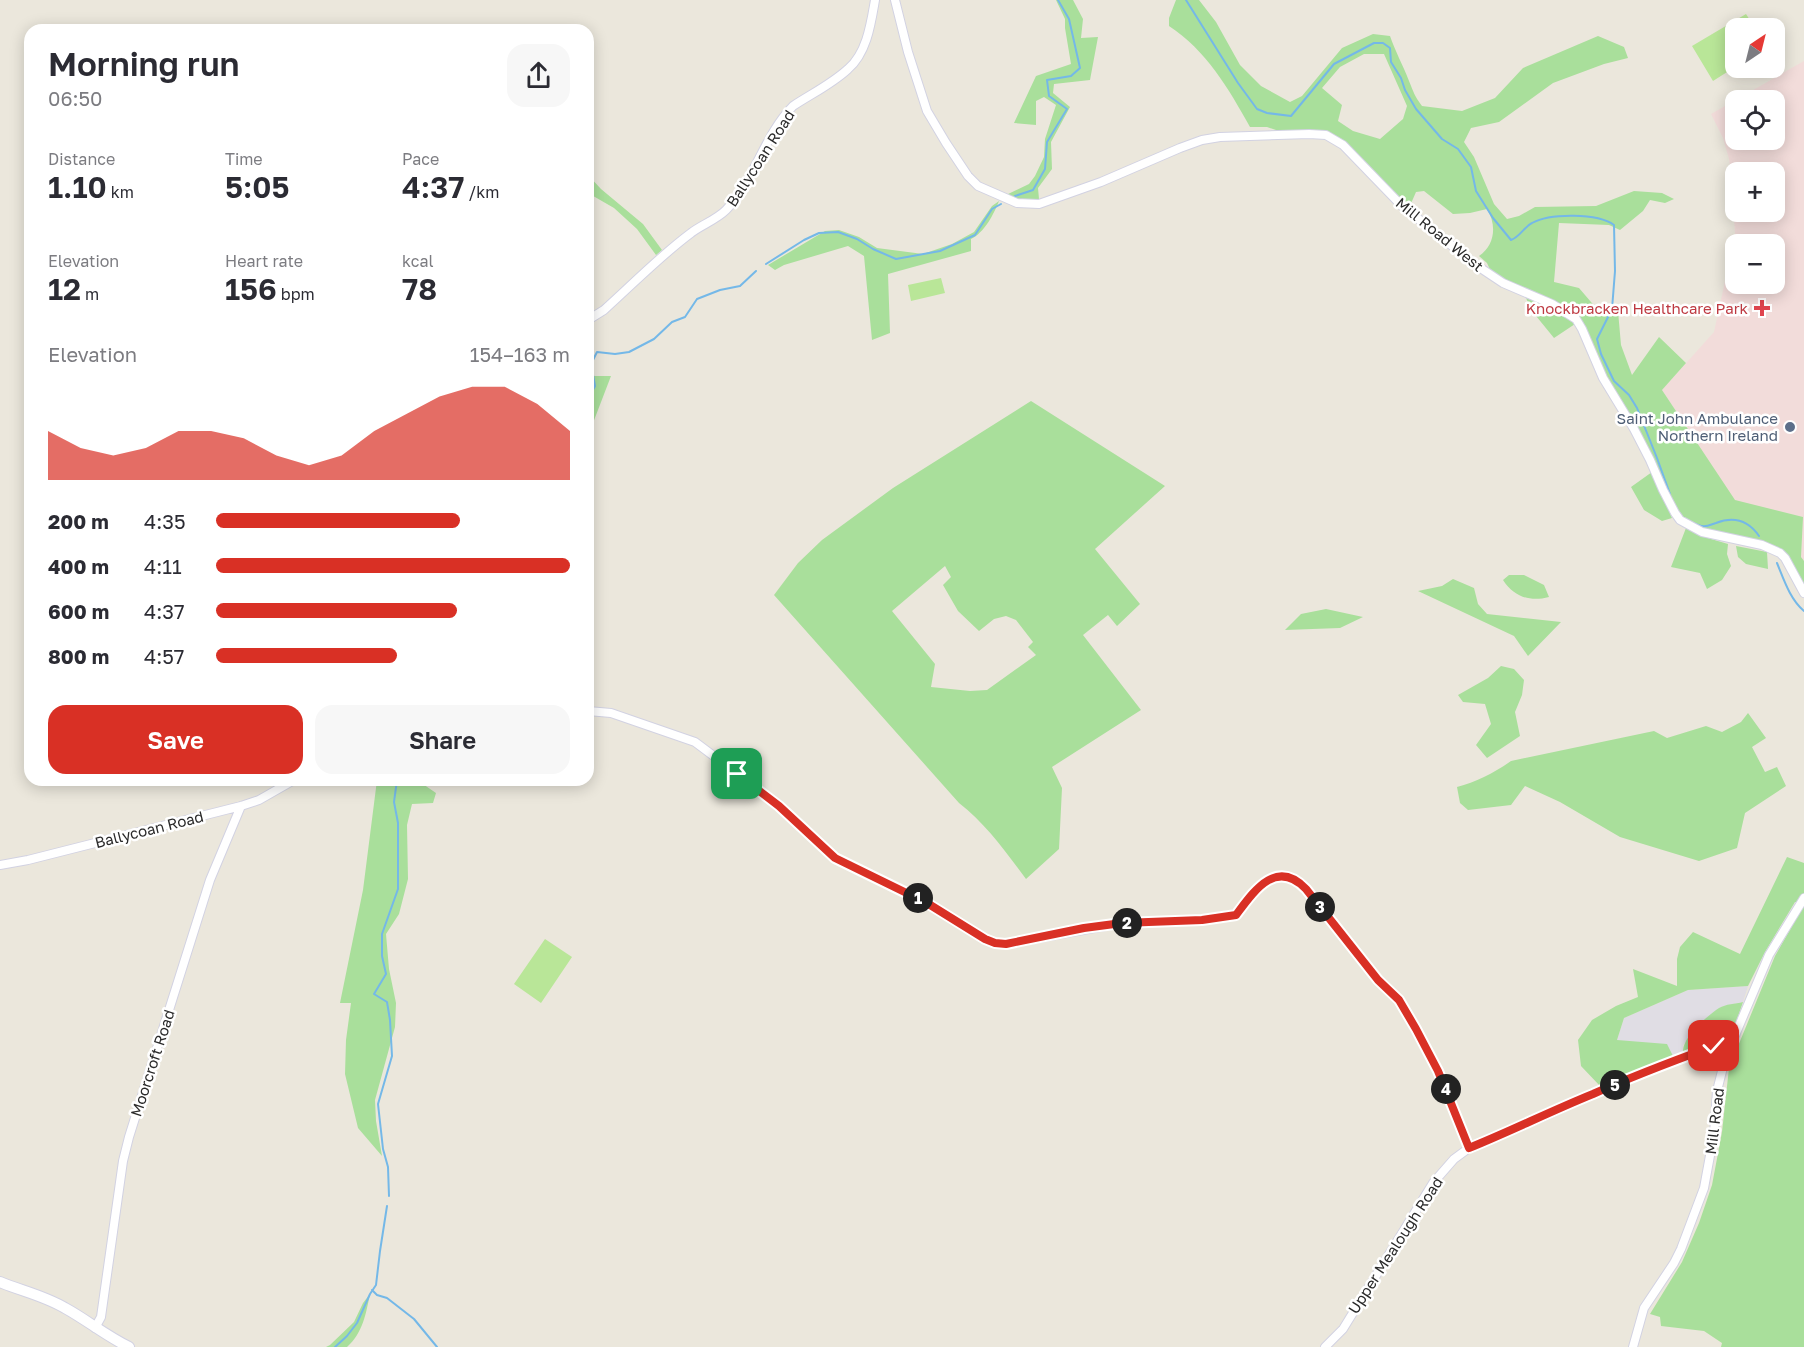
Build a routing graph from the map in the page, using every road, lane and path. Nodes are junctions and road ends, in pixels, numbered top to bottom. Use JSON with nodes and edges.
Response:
{"nodes":[{"id":1,"x":875,"y":0,"type":"edge"},
{"id":2,"x":896,"y":0,"type":"edge"},
{"id":3,"x":594,"y":316,"type":"edge"},
{"id":4,"x":1804,"y":593,"type":"edge"},
{"id":5,"x":594,"y":711,"type":"edge"},
{"id":6,"x":284,"y":786,"type":"edge"},
{"id":7,"x":241,"y":806,"type":"junction"},
{"id":8,"x":0,"y":865,"type":"edge"},
{"id":9,"x":1804,"y":898,"type":"edge"},
{"id":10,"x":1731,"y":1045,"type":"junction"},
{"id":11,"x":1469,"y":1148,"type":"junction"},
{"id":12,"x":0,"y":1282,"type":"edge"},
{"id":13,"x":95,"y":1328,"type":"junction"},
{"id":14,"x":112,"y":1343,"type":"edge"},
{"id":15,"x":129,"y":1347,"type":"edge"},
{"id":16,"x":1325,"y":1347,"type":"edge"},
{"id":17,"x":1634,"y":1347,"type":"edge"}],
"edges":[{"from":1,"to":3,"type":"street","name":"Ballycoan Road"},
{"from":2,"to":4,"type":"street","name":"Mill Road West"},
{"from":5,"to":11,"type":"street"},
{"from":6,"to":7,"type":"street","name":"Ballycoan Road"},
{"from":7,"to":8,"type":"street","name":"Ballycoan Road"},
{"from":7,"to":13,"type":"street","name":"Moorcroft Road"},
{"from":9,"to":10,"type":"street","name":"Mill Road"},
{"from":10,"to":11,"type":"street","name":"Upper Mealough Road"},
{"from":10,"to":17,"type":"street","name":"Mill Road"},
{"from":11,"to":16,"type":"street","name":"Upper Mealough Road"},
{"from":12,"to":13,"type":"street"},
{"from":13,"to":14,"type":"street"},
{"from":14,"to":15,"type":"street"}]}
